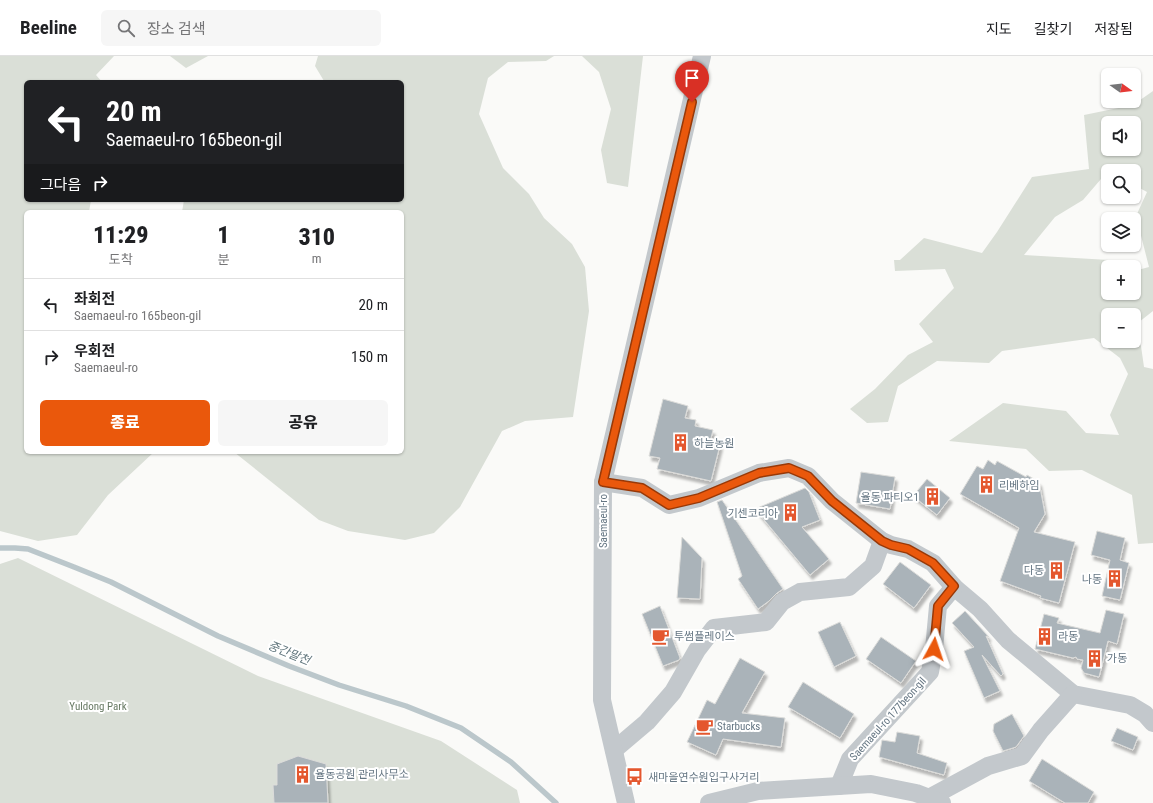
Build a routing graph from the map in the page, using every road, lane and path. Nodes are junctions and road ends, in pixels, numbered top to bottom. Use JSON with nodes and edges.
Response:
{"nodes":[{"id":1,"x":702,"y":56,"type":"edge"},
{"id":2,"x":603,"y":482,"type":"junction"},
{"id":3,"x":882,"y":541,"type":"junction"},
{"id":4,"x":954,"y":586,"type":"junction"},
{"id":5,"x":1073,"y":694,"type":"junction"},
{"id":6,"x":1153,"y":723,"type":"edge"},
{"id":7,"x":614,"y":750,"type":"junction"},
{"id":8,"x":839,"y":786,"type":"junction"},
{"id":9,"x":936,"y":800,"type":"edge"},
{"id":10,"x":626,"y":803,"type":"edge"},
{"id":11,"x":709,"y":803,"type":"edge"}],
"edges":[{"from":1,"to":2,"type":"street","name":"Saemaeul-ro"},
{"from":2,"to":3,"type":"street"},
{"from":2,"to":7,"type":"street","name":"Saemaeul-ro"},
{"from":3,"to":4,"type":"street"},
{"from":3,"to":7,"type":"street"},
{"from":4,"to":5,"type":"street"},
{"from":4,"to":8,"type":"street","name":"Saemaeul-ro 177beon-gil"},
{"from":5,"to":6,"type":"street"},
{"from":5,"to":9,"type":"street"},
{"from":7,"to":10,"type":"street","name":"Saemaeul-ro"},
{"from":8,"to":9,"type":"street"},
{"from":8,"to":11,"type":"street"}]}
